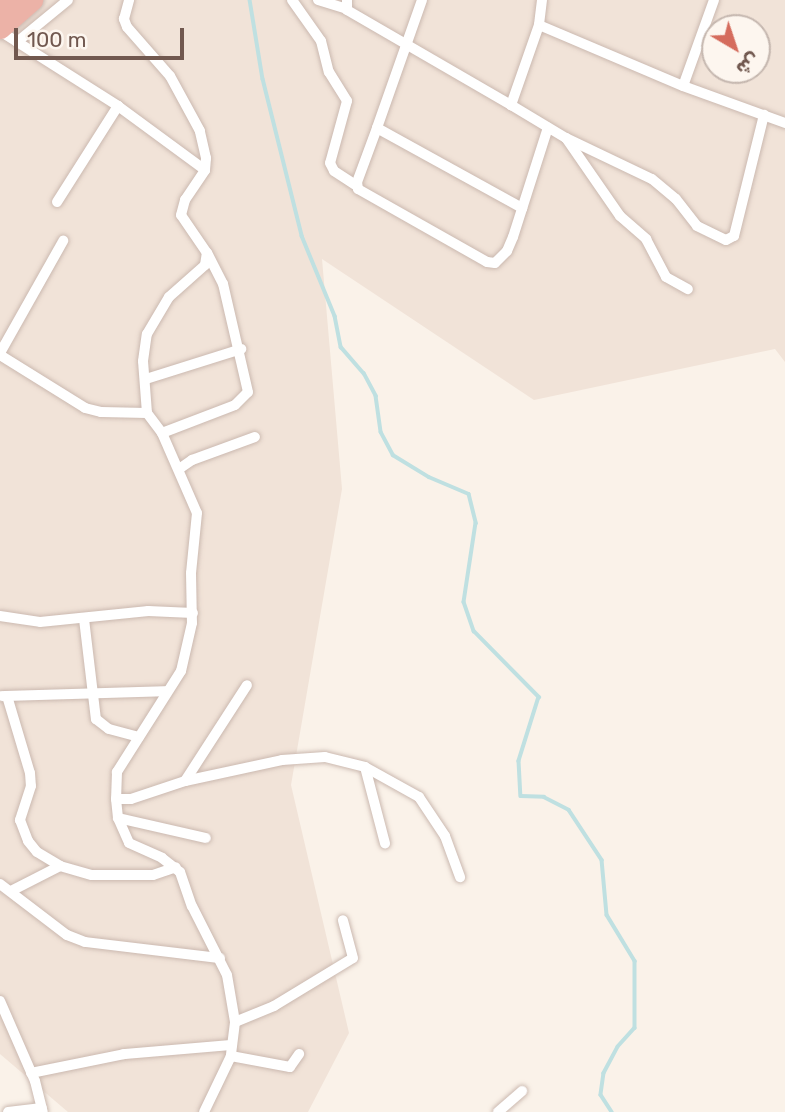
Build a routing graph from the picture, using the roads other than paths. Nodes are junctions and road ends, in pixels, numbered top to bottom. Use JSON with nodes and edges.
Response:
{"nodes":[{"id":1,"x":9,"y":0,"type":"edge"},
{"id":2,"x":32,"y":0,"type":"edge"},
{"id":3,"x":68,"y":0,"type":"edge"},
{"id":4,"x":129,"y":0,"type":"edge"},
{"id":5,"x":292,"y":0,"type":"edge"},
{"id":6,"x":318,"y":0,"type":"edge"},
{"id":7,"x":422,"y":0,"type":"edge"},
{"id":8,"x":542,"y":0,"type":"edge"},
{"id":9,"x":714,"y":0,"type":"edge"},
{"id":10,"x":346,"y":4,"type":"edge"},
{"id":11,"x":0,"y":8,"type":"edge"},
{"id":12,"x":539,"y":24,"type":"junction"},
{"id":13,"x":0,"y":29,"type":"edge"},
{"id":14,"x":17,"y":42,"type":"junction"},
{"id":15,"x":405,"y":47,"type":"junction"},
{"id":16,"x":683,"y":86,"type":"junction"},
{"id":17,"x":511,"y":105,"type":"junction"},
{"id":18,"x":118,"y":106,"type":"junction"},
{"id":19,"x":764,"y":115,"type":"junction"},
{"id":20,"x":785,"y":122,"type":"edge"},
{"id":21,"x":548,"y":127,"type":"junction"},
{"id":22,"x":377,"y":128,"type":"junction"},
{"id":23,"x":566,"y":138,"type":"junction"},
{"id":24,"x":205,"y":170,"type":"junction"},
{"id":25,"x":357,"y":186,"type":"junction"},
{"id":26,"x":57,"y":202,"type":"dead end"},
{"id":27,"x":522,"y":208,"type":"junction"},
{"id":28,"x":63,"y":241,"type":"dead end"},
{"id":29,"x":207,"y":253,"type":"junction"},
{"id":30,"x":688,"y":289,"type":"dead end"},
{"id":31,"x":241,"y":349,"type":"junction"},
{"id":32,"x":0,"y":354,"type":"edge"},
{"id":33,"x":146,"y":379,"type":"junction"},
{"id":34,"x":146,"y":413,"type":"junction"},
{"id":35,"x":162,"y":433,"type":"junction"},
{"id":36,"x":255,"y":437,"type":"dead end"},
{"id":37,"x":178,"y":468,"type":"junction"},
{"id":38,"x":193,"y":613,"type":"junction"},
{"id":39,"x":0,"y":615,"type":"edge"},
{"id":40,"x":84,"y":619,"type":"junction"},
{"id":41,"x":247,"y":685,"type":"dead end"},
{"id":42,"x":167,"y":691,"type":"junction"},
{"id":43,"x":93,"y":693,"type":"junction"},
{"id":44,"x":4,"y":696,"type":"edge"},
{"id":45,"x":139,"y":737,"type":"junction"},
{"id":46,"x":365,"y":767,"type":"junction"},
{"id":47,"x":186,"y":781,"type":"junction"},
{"id":48,"x":116,"y":799,"type":"junction"},
{"id":49,"x":118,"y":818,"type":"junction"},
{"id":50,"x":206,"y":838,"type":"dead end"},
{"id":51,"x":385,"y":843,"type":"dead end"},
{"id":52,"x":60,"y":866,"type":"junction"},
{"id":53,"x":176,"y":867,"type":"junction"},
{"id":54,"x":460,"y":877,"type":"dead end"},
{"id":55,"x":0,"y":884,"type":"edge"},
{"id":56,"x":11,"y":891,"type":"junction"},
{"id":57,"x":343,"y":920,"type":"dead end"},
{"id":58,"x":220,"y":958,"type":"junction"},
{"id":59,"x":0,"y":1001,"type":"edge"},
{"id":60,"x":235,"y":1022,"type":"junction"},
{"id":61,"x":232,"y":1051,"type":"junction"},
{"id":62,"x":299,"y":1054,"type":"dead end"},
{"id":63,"x":31,"y":1073,"type":"junction"},
{"id":64,"x":522,"y":1091,"type":"dead end"},
{"id":65,"x":43,"y":1110,"type":"edge"},
{"id":66,"x":8,"y":1112,"type":"edge"},
{"id":67,"x":204,"y":1112,"type":"edge"},
{"id":68,"x":498,"y":1112,"type":"edge"}],
"edges":[{"from":1,"to":11,"type":"highway"},
{"from":2,"to":13,"type":"highway"},
{"from":3,"to":14,"type":"street"},
{"from":4,"to":24,"type":"street"},
{"from":5,"to":25,"type":"street"},
{"from":6,"to":10,"type":"street"},
{"from":7,"to":15,"type":"street"},
{"from":8,"to":12,"type":"street"},
{"from":9,"to":16,"type":"street"},
{"from":10,"to":15,"type":"street"},
{"from":12,"to":16,"type":"street"},
{"from":12,"to":17,"type":"street"},
{"from":13,"to":14,"type":"street"},
{"from":14,"to":18,"type":"street"},
{"from":15,"to":17,"type":"street"},
{"from":15,"to":22,"type":"street"},
{"from":16,"to":19,"type":"street"},
{"from":17,"to":21,"type":"street"},
{"from":18,"to":24,"type":"street"},
{"from":18,"to":26,"type":"street"},
{"from":19,"to":20,"type":"street"},
{"from":19,"to":23,"type":"street"},
{"from":21,"to":23,"type":"street"},
{"from":21,"to":27,"type":"street"},
{"from":22,"to":25,"type":"street"},
{"from":22,"to":27,"type":"street"},
{"from":23,"to":30,"type":"street"},
{"from":24,"to":29,"type":"street"},
{"from":25,"to":27,"type":"street"},
{"from":28,"to":32,"type":"street"},
{"from":29,"to":31,"type":"street"},
{"from":29,"to":33,"type":"street"},
{"from":31,"to":33,"type":"street"},
{"from":31,"to":35,"type":"street"},
{"from":32,"to":34,"type":"street"},
{"from":33,"to":34,"type":"street"},
{"from":34,"to":35,"type":"street"},
{"from":35,"to":37,"type":"street"},
{"from":36,"to":37,"type":"street"},
{"from":37,"to":38,"type":"street"},
{"from":38,"to":40,"type":"street"},
{"from":38,"to":42,"type":"street"},
{"from":39,"to":40,"type":"street"},
{"from":40,"to":43,"type":"street"},
{"from":41,"to":47,"type":"street"},
{"from":42,"to":43,"type":"street"},
{"from":42,"to":45,"type":"street"},
{"from":43,"to":44,"type":"street"},
{"from":43,"to":45,"type":"street"},
{"from":44,"to":52,"type":"street"},
{"from":45,"to":48,"type":"street"},
{"from":46,"to":47,"type":"street"},
{"from":46,"to":51,"type":"street"},
{"from":46,"to":54,"type":"street"},
{"from":47,"to":48,"type":"street"},
{"from":48,"to":49,"type":"street"},
{"from":49,"to":50,"type":"street"},
{"from":49,"to":53,"type":"street"},
{"from":52,"to":53,"type":"street"},
{"from":52,"to":56,"type":"street"},
{"from":53,"to":58,"type":"street"},
{"from":55,"to":56,"type":"street"},
{"from":56,"to":58,"type":"street"},
{"from":57,"to":60,"type":"street"},
{"from":58,"to":60,"type":"street"},
{"from":59,"to":63,"type":"street"},
{"from":60,"to":61,"type":"street"},
{"from":61,"to":62,"type":"street"},
{"from":61,"to":63,"type":"street"},
{"from":61,"to":67,"type":"street"},
{"from":63,"to":65,"type":"street"},
{"from":64,"to":68,"type":"street"},
{"from":65,"to":66,"type":"street"}]}
